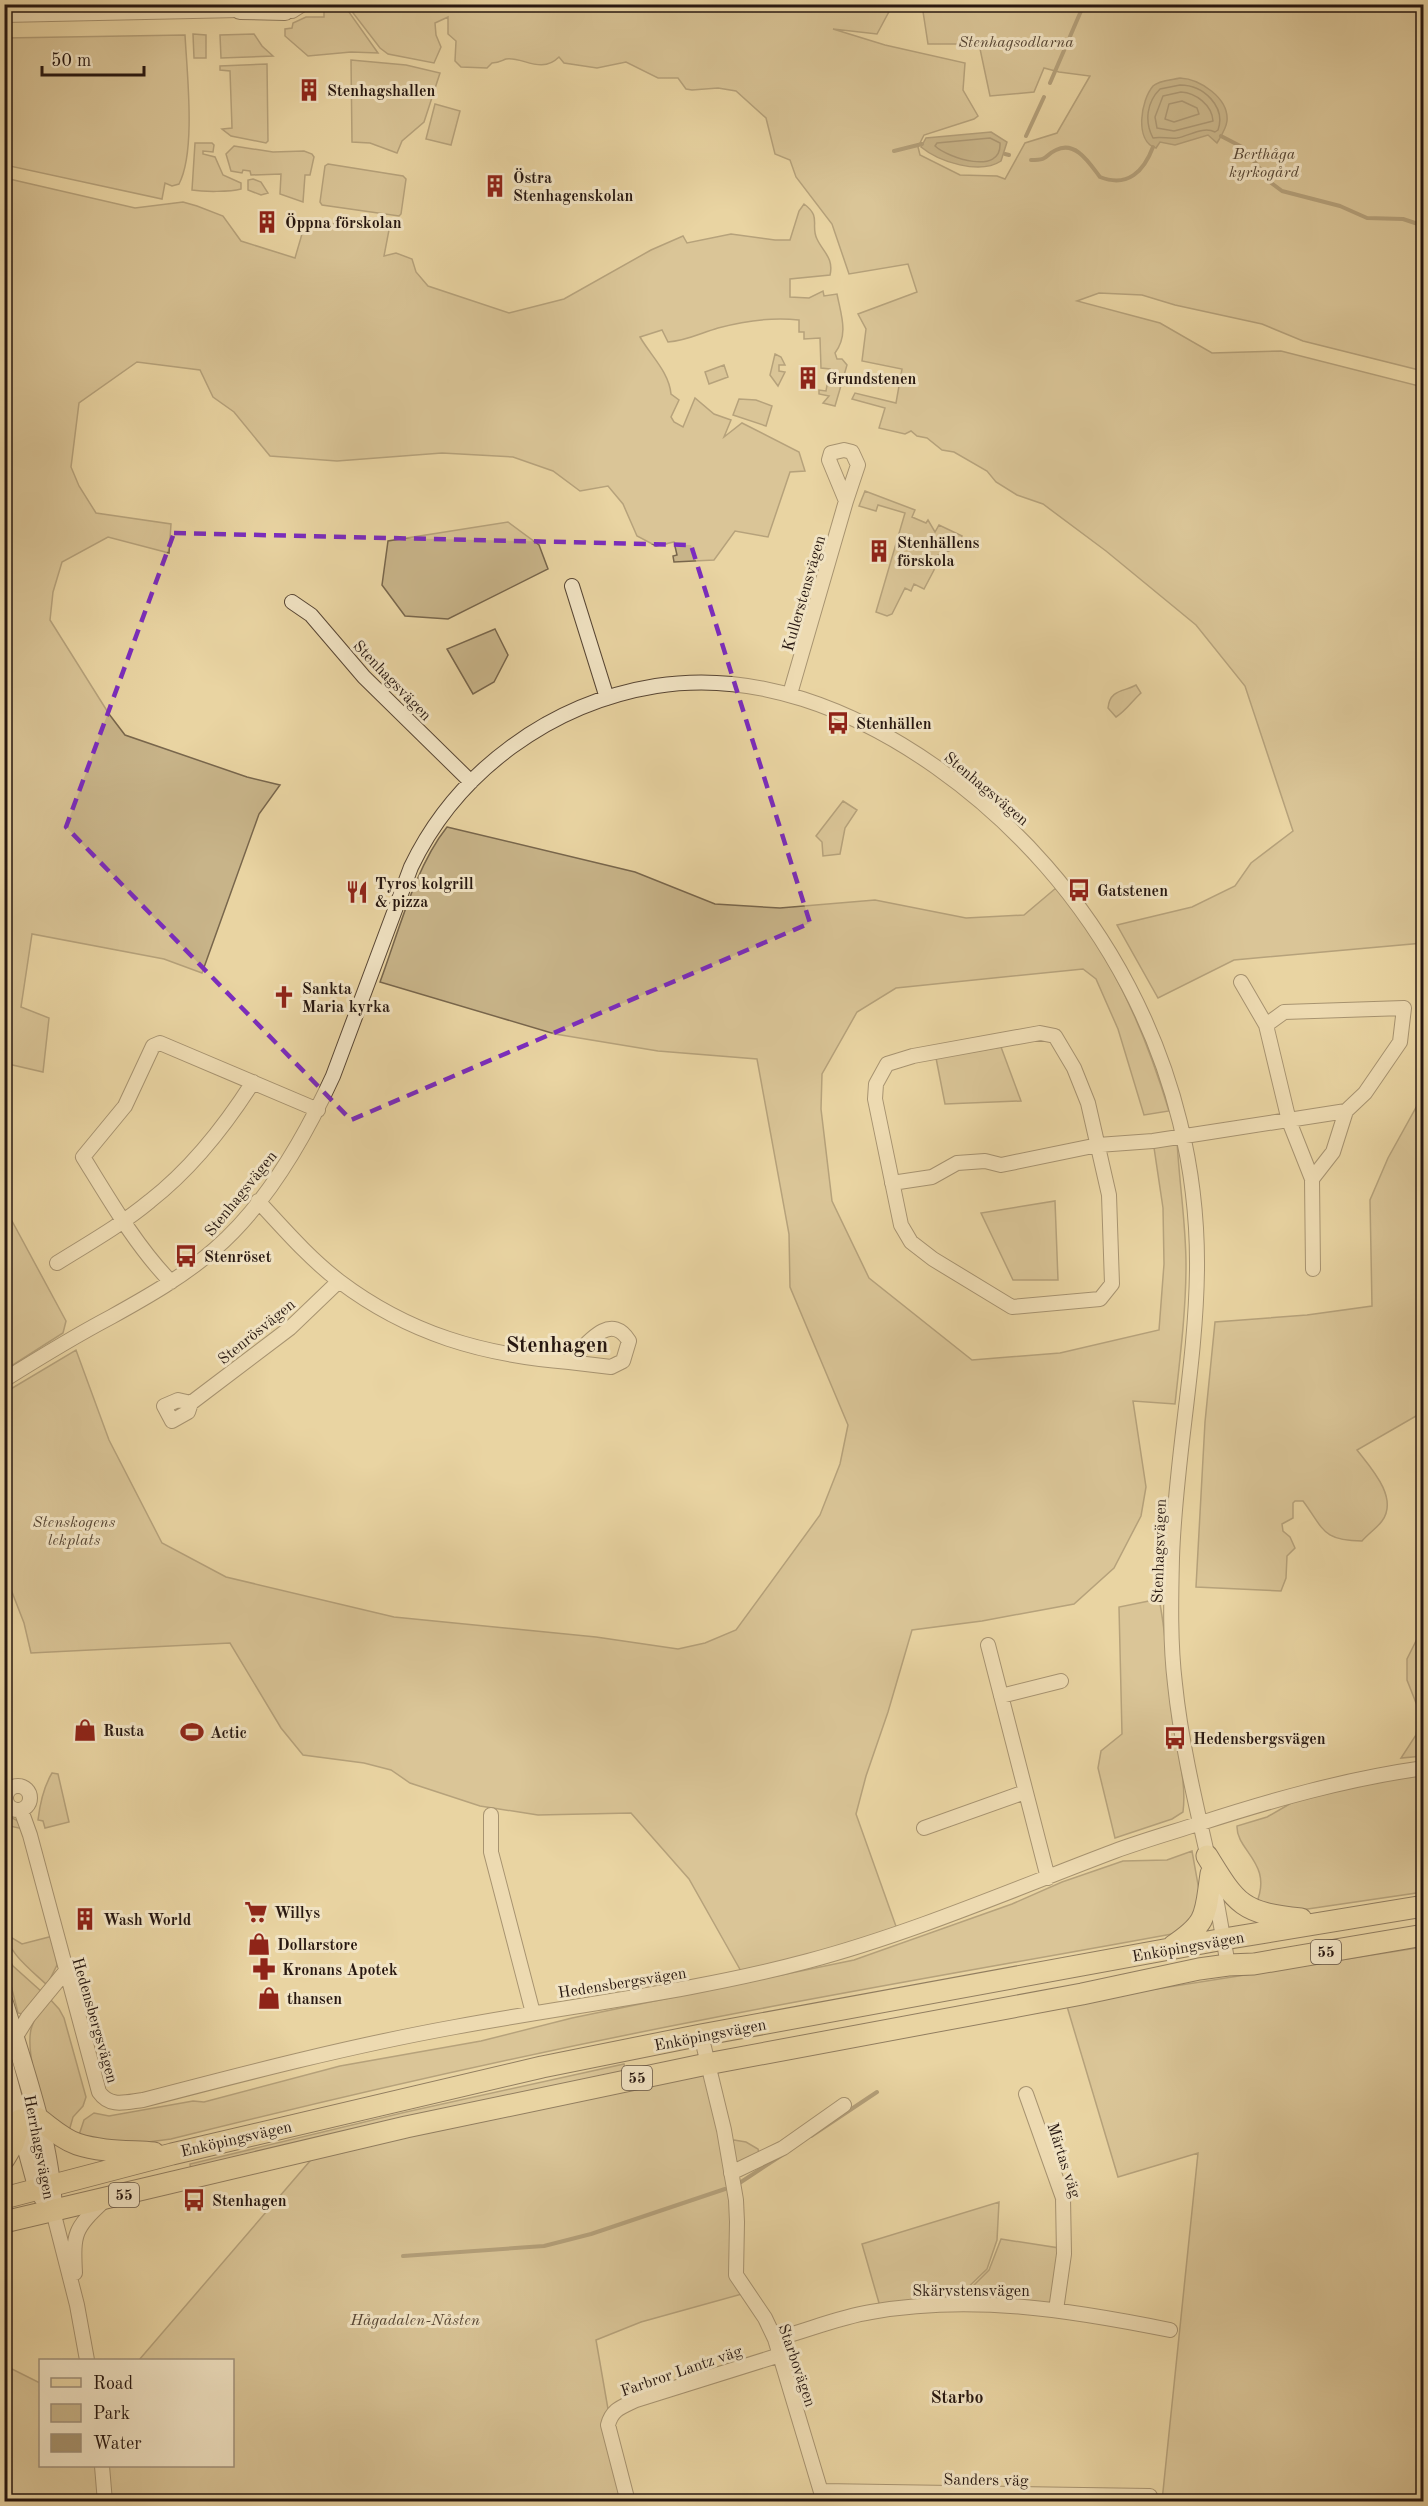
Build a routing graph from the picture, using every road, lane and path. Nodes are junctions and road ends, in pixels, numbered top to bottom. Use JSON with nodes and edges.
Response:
{"nodes":[{"id":1,"x":303,"y":4,"type":"edge"},
{"id":2,"x":243,"y":8,"type":"edge"},
{"id":3,"x":285,"y":11,"type":"joint"},
{"id":4,"x":4,"y":15,"type":"edge"},
{"id":5,"x":846,"y":501,"type":"dead end"},
{"id":6,"x":572,"y":586,"type":"dead end"},
{"id":7,"x":292,"y":602,"type":"dead end"},
{"id":8,"x":790,"y":694,"type":"junction"},
{"id":9,"x":608,"y":698,"type":"junction"},
{"id":10,"x":471,"y":782,"type":"junction"},
{"id":11,"x":1240,"y":981,"type":"dead end"},
{"id":12,"x":1266,"y":1025,"type":"junction"},
{"id":13,"x":253,"y":1082,"type":"junction"},
{"id":14,"x":318,"y":1110,"type":"junction"},
{"id":15,"x":1346,"y":1111,"type":"junction"},
{"id":16,"x":1289,"y":1121,"type":"junction"},
{"id":17,"x":1184,"y":1136,"type":"junction"},
{"id":18,"x":1098,"y":1145,"type":"junction"},
{"id":19,"x":1312,"y":1179,"type":"junction"},
{"id":20,"x":892,"y":1183,"type":"junction"},
{"id":21,"x":258,"y":1201,"type":"junction"},
{"id":22,"x":124,"y":1221,"type":"junction"},
{"id":23,"x":57,"y":1263,"type":"dead end"},
{"id":24,"x":1313,"y":1269,"type":"dead end"},
{"id":25,"x":339,"y":1281,"type":"junction"},
{"id":26,"x":171,"y":1282,"type":"junction"},
{"id":27,"x":569,"y":1362,"type":"dead end"},
{"id":28,"x":4,"y":1380,"type":"edge"},
{"id":29,"x":191,"y":1403,"type":"dead end"},
{"id":30,"x":988,"y":1645,"type":"dead end"},
{"id":31,"x":1061,"y":1682,"type":"dead end"},
{"id":32,"x":1000,"y":1696,"type":"junction"},
{"id":33,"x":1424,"y":1768,"type":"edge"},
{"id":34,"x":7,"y":1789,"type":"edge"},
{"id":35,"x":1025,"y":1792,"type":"junction"},
{"id":36,"x":6,"y":1806,"type":"edge"},
{"id":37,"x":21,"y":1810,"type":"junction"},
{"id":38,"x":491,"y":1815,"type":"dead end"},
{"id":39,"x":1200,"y":1823,"type":"junction"},
{"id":40,"x":924,"y":1828,"type":"dead end"},
{"id":41,"x":1209,"y":1865,"type":"junction"},
{"id":42,"x":1048,"y":1878,"type":"junction"},
{"id":43,"x":1424,"y":1906,"type":"edge"},
{"id":44,"x":1325,"y":1922,"type":"junction"},
{"id":45,"x":1424,"y":1935,"type":"edge"},
{"id":46,"x":1224,"y":1939,"type":"junction"},
{"id":47,"x":1167,"y":1950,"type":"junction"},
{"id":48,"x":1228,"y":1965,"type":"junction"},
{"id":49,"x":65,"y":1972,"type":"junction"},
{"id":50,"x":4,"y":2003,"type":"edge"},
{"id":51,"x":533,"y":2013,"type":"junction"},
{"id":52,"x":701,"y":2035,"type":"junction"},
{"id":53,"x":15,"y":2038,"type":"junction"},
{"id":54,"x":707,"y":2064,"type":"junction"},
{"id":55,"x":4,"y":2065,"type":"edge"},
{"id":56,"x":1026,"y":2094,"type":"dead end"},
{"id":57,"x":844,"y":2105,"type":"dead end"},
{"id":58,"x":28,"y":2119,"type":"junction"},
{"id":59,"x":172,"y":2154,"type":"junction"},
{"id":60,"x":4,"y":2159,"type":"edge"},
{"id":61,"x":731,"y":2173,"type":"junction"},
{"id":62,"x":45,"y":2188,"type":"junction"},
{"id":63,"x":4,"y":2198,"type":"edge"},
{"id":64,"x":105,"y":2199,"type":"junction"},
{"id":65,"x":52,"y":2211,"type":"junction"},
{"id":66,"x":4,"y":2222,"type":"edge"},
{"id":67,"x":76,"y":2305,"type":"junction"},
{"id":68,"x":1056,"y":2310,"type":"junction"},
{"id":69,"x":1170,"y":2330,"type":"dead end"},
{"id":70,"x":775,"y":2339,"type":"junction"},
{"id":71,"x":780,"y":2355,"type":"junction"},
{"id":72,"x":87,"y":2359,"type":"edge"},
{"id":73,"x":102,"y":2467,"type":"edge"},
{"id":74,"x":823,"y":2496,"type":"edge"},
{"id":75,"x":1150,"y":2496,"type":"dead end"},
{"id":76,"x":105,"y":2502,"type":"edge"},
{"id":77,"x":628,"y":2502,"type":"edge"}],
"edges":[{"from":1,"to":3,"type":"street"},
{"from":2,"to":3,"type":"street"},
{"from":2,"to":4,"type":"street"},
{"from":5,"to":8,"type":"street","name":"Kullerstensvägen"},
{"from":6,"to":9,"type":"street"},
{"from":7,"to":10,"type":"street","name":"Stenhagsvägen"},
{"from":8,"to":9,"type":"street","name":"Stenhagsvägen"},
{"from":8,"to":17,"type":"street","name":"Stenhagsvägen"},
{"from":9,"to":10,"type":"street","name":"Stenhagsvägen"},
{"from":10,"to":14,"type":"street","name":"Stenhagsvägen"},
{"from":11,"to":12,"type":"street"},
{"from":12,"to":15,"type":"street"},
{"from":12,"to":16,"type":"street"},
{"from":13,"to":14,"type":"street"},
{"from":13,"to":22,"type":"street"},
{"from":13,"to":22,"type":"street"},
{"from":14,"to":21,"type":"street","name":"Stenhagsvägen"},
{"from":15,"to":16,"type":"street"},
{"from":15,"to":19,"type":"street"},
{"from":16,"to":17,"type":"street"},
{"from":16,"to":19,"type":"street"},
{"from":17,"to":18,"type":"street"},
{"from":17,"to":39,"type":"street","name":"Stenhagsvägen"},
{"from":18,"to":20,"type":"street"},
{"from":18,"to":20,"type":"street"},
{"from":18,"to":20,"type":"street"},
{"from":19,"to":24,"type":"street"},
{"from":21,"to":25,"type":"street"},
{"from":21,"to":26,"type":"street","name":"Stenhagsvägen"},
{"from":22,"to":23,"type":"street"},
{"from":22,"to":26,"type":"street"},
{"from":25,"to":27,"type":"street"},
{"from":25,"to":29,"type":"street","name":"Stenrösvägen"},
{"from":26,"to":28,"type":"street","name":"Stenhagsvägen"},
{"from":30,"to":32,"type":"street"},
{"from":31,"to":32,"type":"street"},
{"from":32,"to":35,"type":"street"},
{"from":33,"to":39,"type":"street","name":"Hedensbergsvägen"},
{"from":34,"to":36,"type":"street","name":"Hedensbergsvägen"},
{"from":34,"to":37,"type":"street","name":"Hedensbergsvägen"},
{"from":35,"to":40,"type":"street"},
{"from":35,"to":42,"type":"street"},
{"from":36,"to":37,"type":"street","name":"Hedensbergsvägen"},
{"from":37,"to":49,"type":"street","name":"Hedensbergsvägen"},
{"from":38,"to":51,"type":"street"},
{"from":39,"to":41,"type":"street","name":"Stenhagsvägen"},
{"from":39,"to":42,"type":"street","name":"Hedensbergsvägen"},
{"from":41,"to":44,"type":"main road"},
{"from":41,"to":46,"type":"street","name":"Stenhagsvägen"},
{"from":41,"to":47,"type":"main road"},
{"from":42,"to":51,"type":"street","name":"Hedensbergsvägen"},
{"from":43,"to":44,"type":"main road","name":"Enköpingsvägen","number":"55"},
{"from":44,"to":46,"type":"main road","name":"Enköpingsvägen","number":"55"},
{"from":45,"to":48,"type":"main road","name":"Enköpingsvägen","number":"55"},
{"from":46,"to":47,"type":"main road","name":"Enköpingsvägen","number":"55"},
{"from":46,"to":48,"type":"street","name":"Stenhagsvägen"},
{"from":47,"to":52,"type":"main road","name":"Enköpingsvägen","number":"55"},
{"from":48,"to":54,"type":"main road","name":"Enköpingsvägen","number":"55"},
{"from":49,"to":51,"type":"street","name":"Hedensbergsvägen"},
{"from":49,"to":53,"type":"street"},
{"from":50,"to":53,"type":"street","name":"Herrhagsvägen"},
{"from":52,"to":54,"type":"street","name":"Starbovägen"},
{"from":52,"to":59,"type":"main road","name":"Enköpingsvägen","number":"55"},
{"from":53,"to":58,"type":"street","name":"Herrhagsvägen"},
{"from":54,"to":61,"type":"street","name":"Starbovägen"},
{"from":54,"to":64,"type":"main road","name":"Enköpingsvägen","number":"55"},
{"from":55,"to":58,"type":"street","name":"Herrhagsvägen"},
{"from":56,"to":68,"type":"street","name":"Märtas väg"},
{"from":57,"to":61,"type":"street"},
{"from":58,"to":59,"type":"main road"},
{"from":58,"to":60,"type":"main road"},
{"from":58,"to":62,"type":"street","name":"Herrhagsvägen"},
{"from":59,"to":62,"type":"main road","name":"Enköpingsvägen","number":"55"},
{"from":61,"to":70,"type":"street","name":"Starbovägen"},
{"from":62,"to":63,"type":"main road","name":"Enköpingsvägen","number":"55"},
{"from":62,"to":65,"type":"street","name":"Herrhagsvägen"},
{"from":64,"to":65,"type":"main road","name":"Enköpingsvägen","number":"55"},
{"from":64,"to":67,"type":"street"},
{"from":65,"to":66,"type":"main road","name":"Enköpingsvägen","number":"55"},
{"from":65,"to":67,"type":"street"},
{"from":67,"to":72,"type":"street"},
{"from":68,"to":69,"type":"street","name":"Skärvstensvägen"},
{"from":68,"to":70,"type":"street","name":"Skärvstensvägen"},
{"from":70,"to":71,"type":"street","name":"Starbovägen"},
{"from":71,"to":74,"type":"street","name":"Starbovägen"},
{"from":71,"to":77,"type":"street","name":"Farbror Lantz väg"},
{"from":73,"to":76,"type":"street"},
{"from":74,"to":75,"type":"street","name":"Sanders väg"}]}
